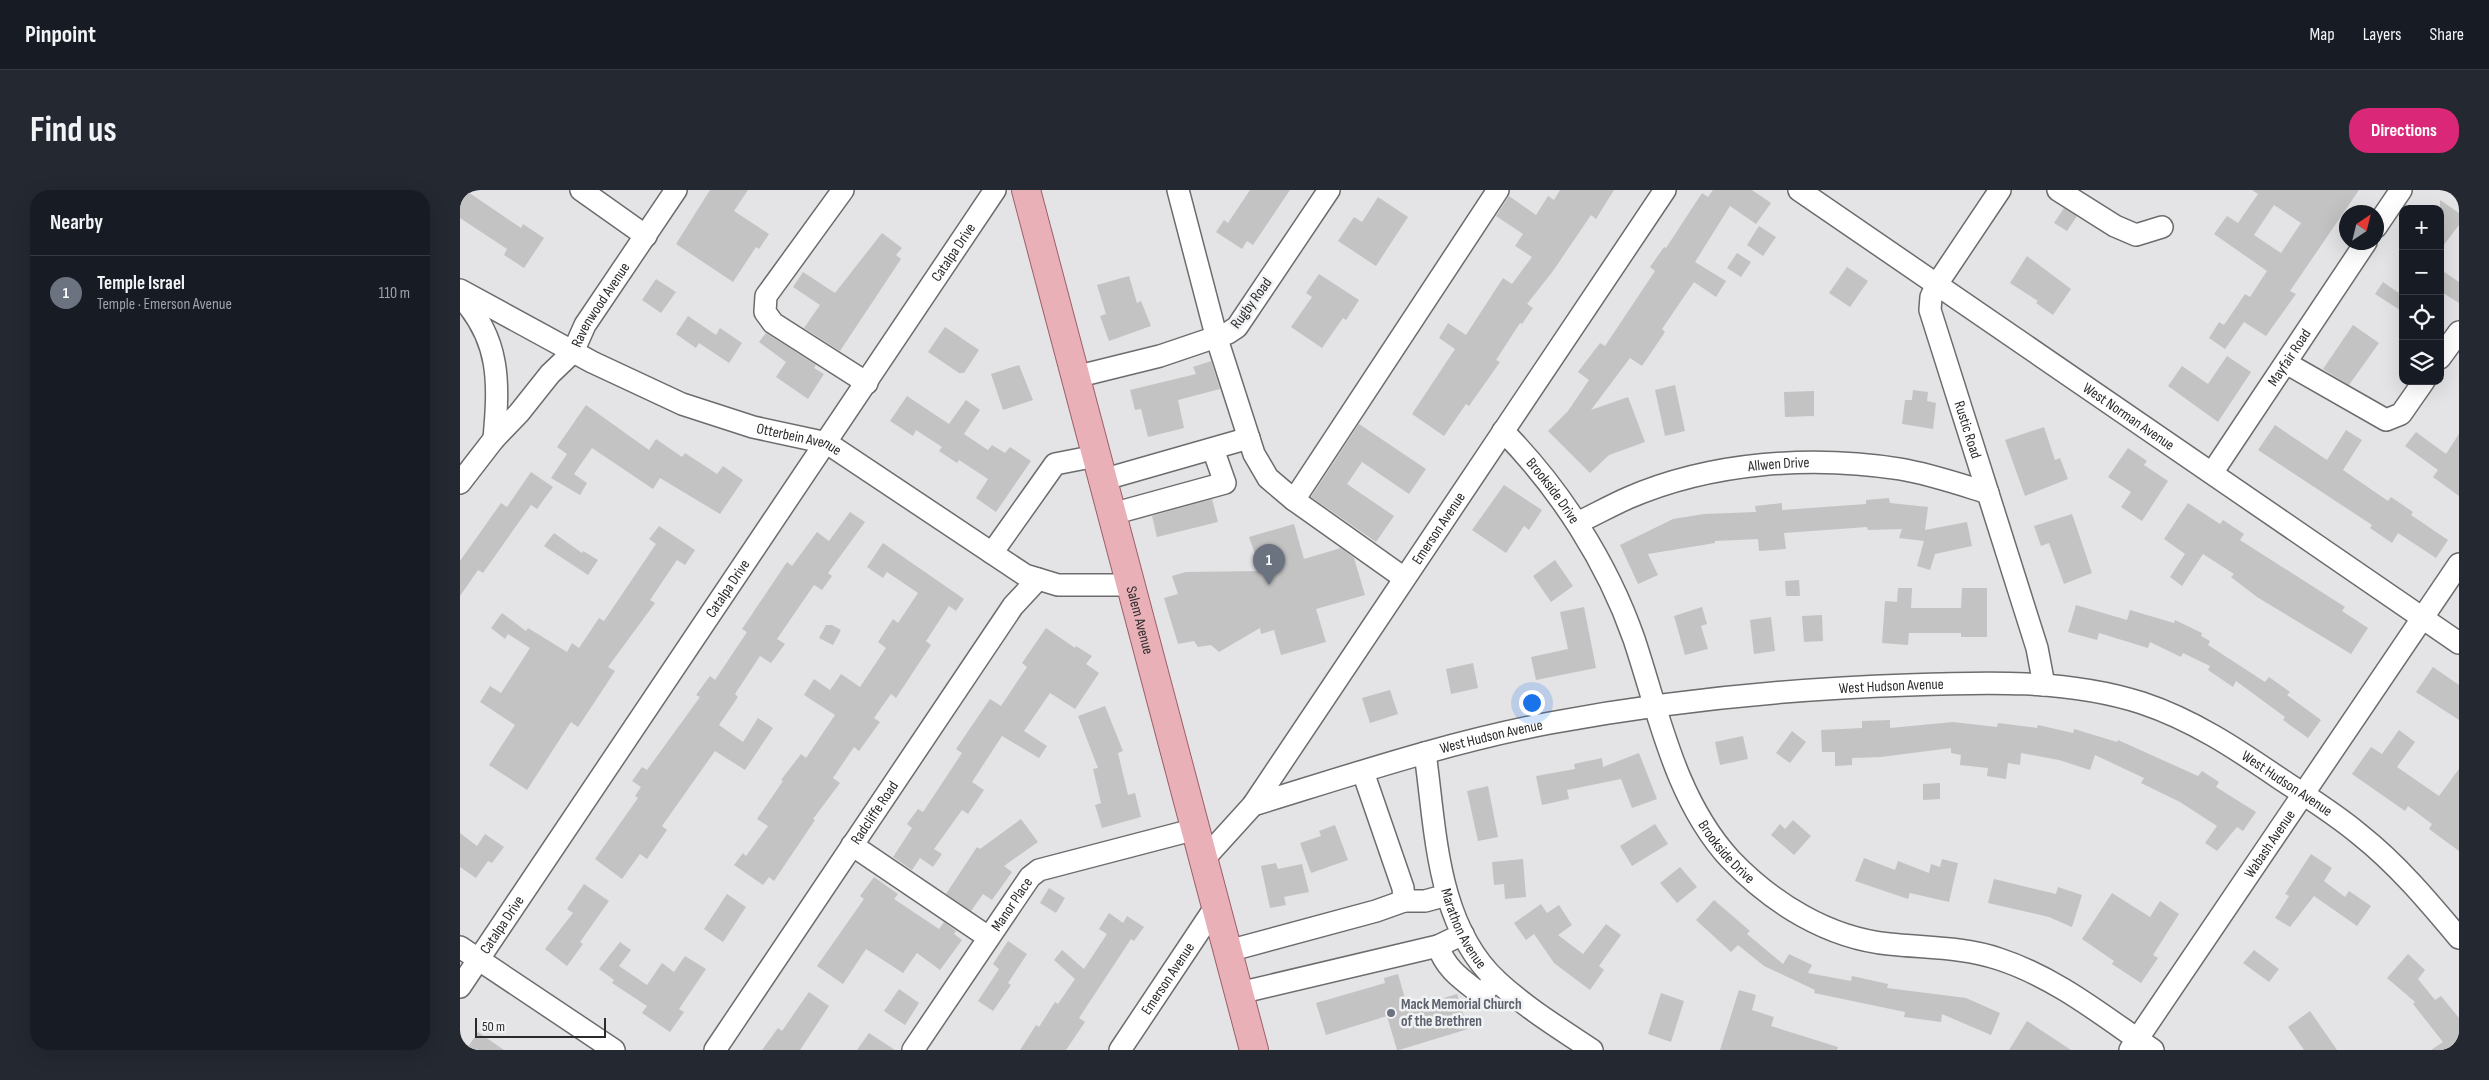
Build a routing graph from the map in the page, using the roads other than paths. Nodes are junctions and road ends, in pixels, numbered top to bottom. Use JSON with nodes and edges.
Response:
{"nodes":[{"id":1,"x":581,"y":190,"type":"edge"},
{"id":2,"x":676,"y":190,"type":"edge"},
{"id":3,"x":842,"y":190,"type":"edge"},
{"id":4,"x":995,"y":190,"type":"edge"},
{"id":5,"x":1026,"y":190,"type":"edge"},
{"id":6,"x":1178,"y":190,"type":"edge"},
{"id":7,"x":1329,"y":190,"type":"edge"},
{"id":8,"x":1498,"y":190,"type":"edge"},
{"id":9,"x":1665,"y":190,"type":"edge"},
{"id":10,"x":1799,"y":190,"type":"edge"},
{"id":11,"x":2000,"y":190,"type":"edge"},
{"id":12,"x":2058,"y":190,"type":"edge"},
{"id":13,"x":2401,"y":190,"type":"edge"},
{"id":14,"x":2384,"y":215,"type":"edge"},
{"id":15,"x":2162,"y":227,"type":"dead end"},
{"id":16,"x":646,"y":236,"type":"junction"},
{"id":17,"x":2361,"y":250,"type":"edge"},
{"id":18,"x":1938,"y":284,"type":"junction"},
{"id":19,"x":460,"y":290,"type":"edge"},
{"id":20,"x":460,"y":296,"type":"edge"},
{"id":21,"x":2459,"y":332,"type":"edge"},
{"id":22,"x":1216,"y":339,"type":"junction"},
{"id":23,"x":573,"y":352,"type":"junction"},
{"id":24,"x":2444,"y":353,"type":"edge"},
{"id":25,"x":2286,"y":363,"type":"junction"},
{"id":26,"x":1074,"y":376,"type":"junction"},
{"id":27,"x":867,"y":383,"type":"junction"},
{"id":28,"x":2421,"y":385,"type":"edge"},
{"id":29,"x":1503,"y":432,"type":"junction"},
{"id":30,"x":1249,"y":438,"type":"junction"},
{"id":31,"x":494,"y":439,"type":"junction"},
{"id":32,"x":827,"y":443,"type":"junction"},
{"id":33,"x":1212,"y":449,"type":"junction"},
{"id":34,"x":1099,"y":468,"type":"junction"},
{"id":35,"x":2212,"y":473,"type":"junction"},
{"id":36,"x":460,"y":484,"type":"edge"},
{"id":37,"x":1988,"y":493,"type":"junction"},
{"id":38,"x":1294,"y":500,"type":"junction"},
{"id":39,"x":1112,"y":514,"type":"junction"},
{"id":40,"x":1577,"y":523,"type":"junction"},
{"id":41,"x":992,"y":553,"type":"junction"},
{"id":42,"x":2459,"y":564,"type":"edge"},
{"id":43,"x":1404,"y":578,"type":"junction"},
{"id":44,"x":1038,"y":579,"type":"junction"},
{"id":45,"x":1130,"y":585,"type":"junction"},
{"id":46,"x":2424,"y":619,"type":"junction"},
{"id":47,"x":2459,"y":643,"type":"edge"},
{"id":48,"x":2044,"y":685,"type":"junction"},
{"id":49,"x":1655,"y":707,"type":"junction"},
{"id":50,"x":1424,"y":754,"type":"junction"},
{"id":51,"x":1363,"y":772,"type":"junction"},
{"id":52,"x":2304,"y":795,"type":"junction"},
{"id":53,"x":1253,"y":805,"type":"junction"},
{"id":54,"x":1196,"y":829,"type":"junction"},
{"id":55,"x":852,"y":845,"type":"junction"},
{"id":56,"x":1204,"y":859,"type":"junction"},
{"id":57,"x":1447,"y":895,"type":"junction"},
{"id":58,"x":1404,"y":901,"type":"junction"},
{"id":59,"x":1216,"y":906,"type":"junction"},
{"id":60,"x":1463,"y":934,"type":"junction"},
{"id":61,"x":988,"y":937,"type":"junction"},
{"id":62,"x":2459,"y":938,"type":"edge"},
{"id":63,"x":1438,"y":946,"type":"junction"},
{"id":64,"x":460,"y":947,"type":"edge"},
{"id":65,"x":1228,"y":951,"type":"junction"},
{"id":66,"x":478,"y":959,"type":"junction"},
{"id":67,"x":1495,"y":979,"type":"junction"},
{"id":68,"x":460,"y":987,"type":"edge"},
{"id":69,"x":1239,"y":993,"type":"junction"},
{"id":70,"x":2140,"y":1046,"type":"edge"},
{"id":71,"x":614,"y":1050,"type":"edge"},
{"id":72,"x":715,"y":1050,"type":"edge"},
{"id":73,"x":913,"y":1050,"type":"edge"},
{"id":74,"x":1120,"y":1050,"type":"edge"},
{"id":75,"x":1254,"y":1050,"type":"edge"},
{"id":76,"x":1592,"y":1050,"type":"edge"}],
"edges":[{"from":1,"to":16,"type":"street"},
{"from":2,"to":16,"type":"street","name":"Ravenwood Avenue"},
{"from":3,"to":27,"type":"street"},
{"from":4,"to":27,"type":"street","name":"Catalpa Drive"},
{"from":5,"to":26,"type":"main road","name":"Salem Avenue"},
{"from":6,"to":22,"type":"street"},
{"from":7,"to":22,"type":"street","name":"Rugby Road"},
{"from":8,"to":38,"type":"street"},
{"from":9,"to":29,"type":"street","name":"Emerson Avenue"},
{"from":10,"to":18,"type":"street","name":"West Norman Avenue"},
{"from":11,"to":18,"type":"street","name":"Rustic Road"},
{"from":12,"to":15,"type":"street"},
{"from":13,"to":14,"type":"street"},
{"from":16,"to":23,"type":"street","name":"Ravenwood Avenue"},
{"from":17,"to":25,"type":"street","name":"Mayfair Road"},
{"from":18,"to":35,"type":"street","name":"West Norman Avenue"},
{"from":18,"to":37,"type":"street","name":"Rustic Road"},
{"from":19,"to":23,"type":"street","name":"Otterbein Avenue"},
{"from":20,"to":31,"type":"street"},
{"from":21,"to":24,"type":"street"},
{"from":22,"to":26,"type":"street","name":"Rugby Road"},
{"from":22,"to":30,"type":"street"},
{"from":23,"to":31,"type":"street","name":"Ravenwood Avenue"},
{"from":23,"to":32,"type":"street","name":"Otterbein Avenue"},
{"from":25,"to":28,"type":"street"},
{"from":25,"to":35,"type":"street","name":"Mayfair Road"},
{"from":26,"to":34,"type":"main road","name":"Salem Avenue"},
{"from":27,"to":32,"type":"street","name":"Catalpa Drive"},
{"from":29,"to":40,"type":"street","name":"Brookside Drive"},
{"from":29,"to":43,"type":"street","name":"Emerson Avenue"},
{"from":30,"to":33,"type":"street"},
{"from":30,"to":38,"type":"street"},
{"from":31,"to":36,"type":"street","name":"Ravenwood Avenue"},
{"from":32,"to":41,"type":"street","name":"Otterbein Avenue"},
{"from":32,"to":66,"type":"street","name":"Catalpa Drive"},
{"from":33,"to":34,"type":"street"},
{"from":33,"to":39,"type":"street"},
{"from":34,"to":39,"type":"main road","name":"Salem Avenue"},
{"from":34,"to":41,"type":"street"},
{"from":35,"to":46,"type":"street","name":"West Norman Avenue"},
{"from":37,"to":40,"type":"street","name":"Allwen Drive"},
{"from":37,"to":48,"type":"street","name":"Rustic Road"},
{"from":38,"to":43,"type":"street"},
{"from":39,"to":45,"type":"main road","name":"Salem Avenue"},
{"from":40,"to":49,"type":"street","name":"Brookside Drive"},
{"from":41,"to":44,"type":"street","name":"Otterbein Avenue"},
{"from":42,"to":46,"type":"street","name":"Wabash Avenue"},
{"from":43,"to":53,"type":"street","name":"Emerson Avenue"},
{"from":44,"to":45,"type":"street","name":"Otterbein Avenue"},
{"from":44,"to":55,"type":"street","name":"Radcliffe Road"},
{"from":45,"to":54,"type":"main road","name":"Salem Avenue"},
{"from":46,"to":47,"type":"street","name":"West Norman Avenue"},
{"from":46,"to":52,"type":"street","name":"Wabash Avenue"},
{"from":48,"to":49,"type":"street","name":"West Hudson Avenue"},
{"from":48,"to":52,"type":"street","name":"West Hudson Avenue"},
{"from":49,"to":50,"type":"street","name":"West Hudson Avenue"},
{"from":49,"to":70,"type":"street","name":"Brookside Drive"},
{"from":50,"to":51,"type":"street","name":"West Hudson Avenue"},
{"from":50,"to":57,"type":"street","name":"Marathon Avenue"},
{"from":51,"to":53,"type":"street","name":"West Hudson Avenue"},
{"from":51,"to":58,"type":"street"},
{"from":52,"to":62,"type":"street","name":"West Hudson Avenue"},
{"from":52,"to":70,"type":"street","name":"Wabash Avenue"},
{"from":53,"to":56,"type":"street","name":"Emerson Avenue"},
{"from":54,"to":56,"type":"main road","name":"Salem Avenue"},
{"from":54,"to":61,"type":"street","name":"Manor Place"},
{"from":55,"to":61,"type":"street"},
{"from":55,"to":72,"type":"street","name":"Radcliffe Road"},
{"from":56,"to":59,"type":"main road","name":"Salem Avenue"},
{"from":57,"to":58,"type":"street"},
{"from":57,"to":60,"type":"street","name":"Marathon Avenue"},
{"from":58,"to":65,"type":"street"},
{"from":59,"to":65,"type":"main road","name":"Salem Avenue"},
{"from":59,"to":74,"type":"street","name":"Emerson Avenue"},
{"from":60,"to":63,"type":"street"},
{"from":60,"to":67,"type":"street","name":"Marathon Avenue"},
{"from":61,"to":73,"type":"street","name":"Manor Place"},
{"from":63,"to":67,"type":"street"},
{"from":63,"to":69,"type":"street"},
{"from":64,"to":66,"type":"street"},
{"from":65,"to":69,"type":"main road","name":"Salem Avenue"},
{"from":66,"to":68,"type":"street","name":"Catalpa Drive"},
{"from":66,"to":71,"type":"street"},
{"from":67,"to":76,"type":"street","name":"Marathon Avenue"},
{"from":69,"to":75,"type":"main road","name":"Salem Avenue"}]}
